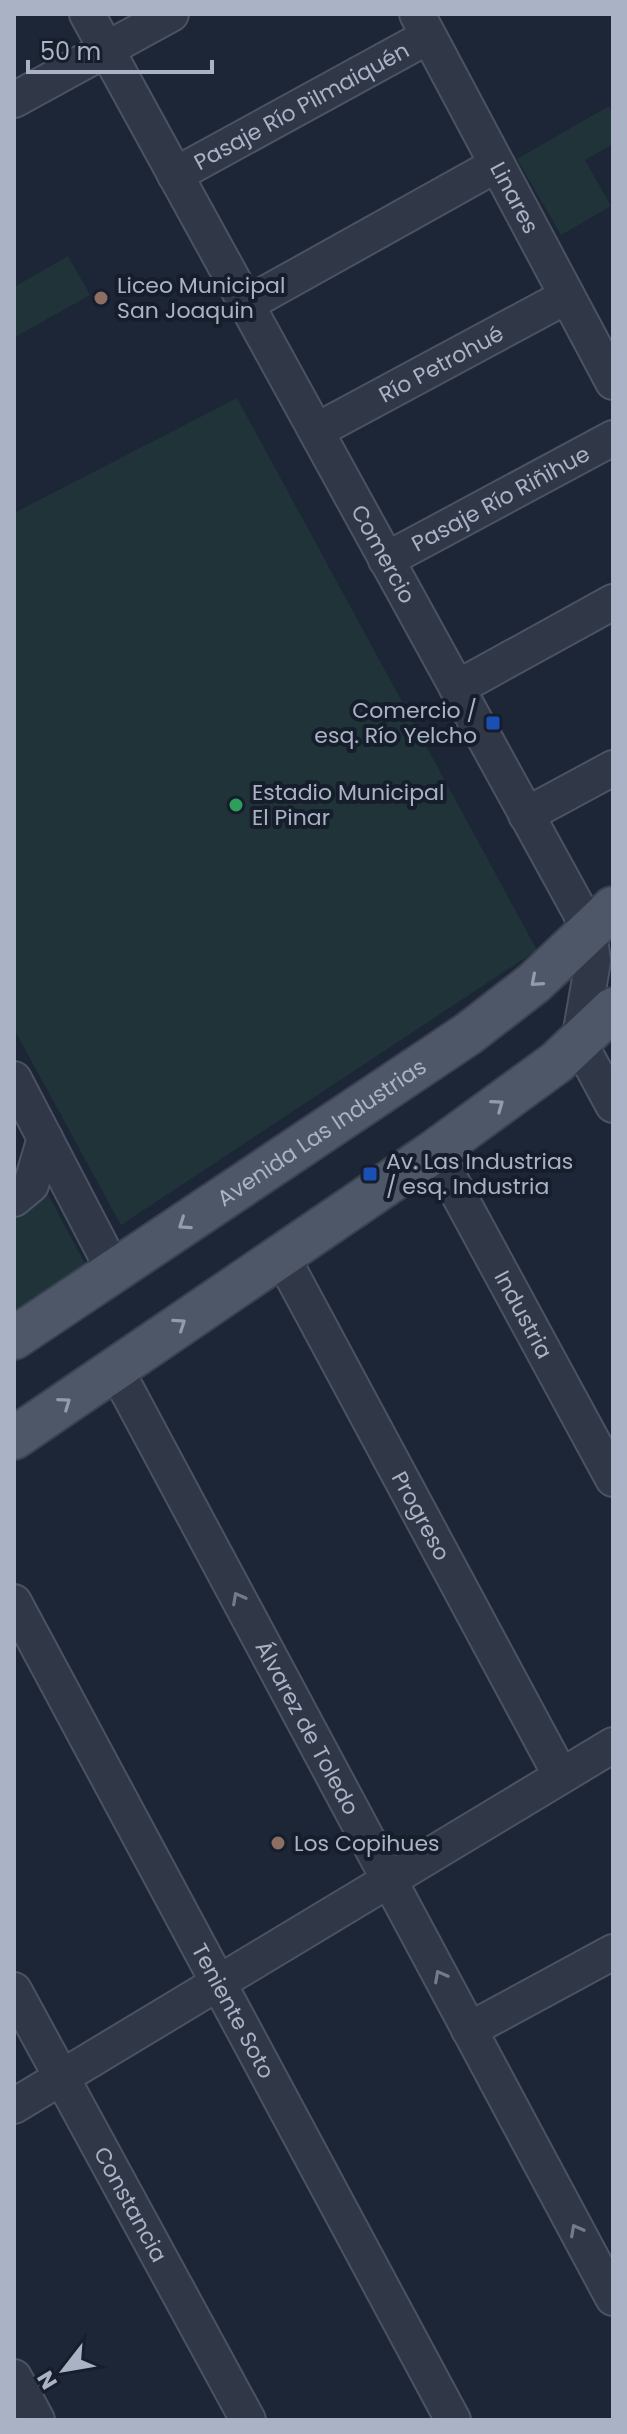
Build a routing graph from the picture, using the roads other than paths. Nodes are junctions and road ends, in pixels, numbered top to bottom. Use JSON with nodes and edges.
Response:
{"nodes":[{"id":1,"x":87,"y":14,"type":"edge"},
{"id":2,"x":171,"y":14,"type":"edge"},
{"id":3,"x":422,"y":26,"type":"edge"},
{"id":4,"x":106,"y":49,"type":"junction"},
{"id":5,"x":14,"y":100,"type":"edge"},
{"id":6,"x":496,"y":165,"type":"junction"},
{"id":7,"x":175,"y":175,"type":"junction"},
{"id":8,"x":567,"y":296,"type":"junction"},
{"id":9,"x":247,"y":304,"type":"junction"},
{"id":10,"x":613,"y":382,"type":"edge"},
{"id":11,"x":316,"y":431,"type":"junction"},
{"id":12,"x":613,"y":438,"type":"edge"},
{"id":13,"x":386,"y":560,"type":"junction"},
{"id":14,"x":613,"y":602,"type":"edge"},
{"id":15,"x":457,"y":688,"type":"junction"},
{"id":16,"x":613,"y":768,"type":"edge"},
{"id":17,"x":526,"y":815,"type":"junction"},
{"id":18,"x":601,"y":920,"type":"edge"},
{"id":19,"x":613,"y":1009,"type":"edge"},
{"id":20,"x":579,"y":1042,"type":"junction"},
{"id":21,"x":14,"y":1079,"type":"edge"},
{"id":22,"x":613,"y":1105,"type":"edge"},
{"id":23,"x":45,"y":1138,"type":"junction"},
{"id":24,"x":435,"y":1151,"type":"junction"},
{"id":25,"x":14,"y":1199,"type":"edge"},
{"id":26,"x":281,"y":1255,"type":"junction"},
{"id":27,"x":114,"y":1271,"type":"junction"},
{"id":28,"x":14,"y":1338,"type":"edge"},
{"id":29,"x":115,"y":1368,"type":"junction"},
{"id":30,"x":14,"y":1438,"type":"edge"},
{"id":31,"x":613,"y":1479,"type":"edge"},
{"id":32,"x":14,"y":1602,"type":"edge"},
{"id":33,"x":613,"y":1745,"type":"edge"},
{"id":34,"x":561,"y":1776,"type":"junction"},
{"id":35,"x":389,"y":1880,"type":"junction"},
{"id":36,"x":613,"y":1952,"type":"edge"},
{"id":37,"x":218,"y":1983,"type":"junction"},
{"id":38,"x":14,"y":1990,"type":"edge"},
{"id":39,"x":469,"y":2030,"type":"junction"},
{"id":40,"x":61,"y":2077,"type":"junction"},
{"id":41,"x":14,"y":2106,"type":"edge"},
{"id":42,"x":613,"y":2298,"type":"edge"},
{"id":43,"x":14,"y":2377,"type":"edge"},
{"id":44,"x":37,"y":2420,"type":"edge"},
{"id":45,"x":248,"y":2420,"type":"edge"},
{"id":46,"x":453,"y":2420,"type":"edge"}],
"edges":[{"from":1,"to":4,"type":"street","name":"Comercio"},
{"from":2,"to":4,"type":"street"},
{"from":3,"to":6,"type":"street","name":"Linares"},
{"from":3,"to":7,"type":"street","name":"Pasaje Río Pilmaiquén"},
{"from":4,"to":5,"type":"street"},
{"from":4,"to":7,"type":"street","name":"Comercio"},
{"from":6,"to":8,"type":"street","name":"Linares"},
{"from":6,"to":9,"type":"street"},
{"from":7,"to":9,"type":"street","name":"Comercio"},
{"from":8,"to":10,"type":"street","name":"Linares"},
{"from":8,"to":11,"type":"street","name":"Río Petrohué"},
{"from":9,"to":11,"type":"street","name":"Comercio"},
{"from":11,"to":13,"type":"street","name":"Comercio"},
{"from":12,"to":13,"type":"street","name":"Pasaje Río Riñihue"},
{"from":13,"to":15,"type":"street","name":"Comercio"},
{"from":14,"to":15,"type":"street"},
{"from":15,"to":17,"type":"street","name":"Comercio"},
{"from":16,"to":17,"type":"street"},
{"from":17,"to":18,"type":"street","name":"Comercio"},
{"from":18,"to":20,"type":"street","name":"Comercio"},
{"from":18,"to":27,"type":"main road","name":"Avenida Las Industrias","one_way":true},
{"from":19,"to":20,"type":"main road"},
{"from":20,"to":22,"type":"street"},
{"from":24,"to":20,"type":"main road","one_way":true},
{"from":21,"to":23,"type":"street"},
{"from":23,"to":25,"type":"street"},
{"from":23,"to":27,"type":"street"},
{"from":24,"to":26,"type":"main road"},
{"from":24,"to":31,"type":"street","name":"Industria"},
{"from":29,"to":26,"type":"main road","one_way":true},
{"from":26,"to":34,"type":"street","name":"Progreso"},
{"from":27,"to":28,"type":"main road","name":"Avenida Las Industrias"},
{"from":30,"to":29,"type":"main road","one_way":true},
{"from":35,"to":29,"type":"street","name":"Álvarez de Toledo","one_way":true},
{"from":32,"to":37,"type":"street","name":"Teniente Soto"},
{"from":33,"to":34,"type":"street"},
{"from":34,"to":35,"type":"street"},
{"from":35,"to":37,"type":"street"},
{"from":39,"to":35,"type":"street","name":"Álvarez de Toledo","one_way":true},
{"from":36,"to":39,"type":"street"},
{"from":37,"to":40,"type":"street"},
{"from":37,"to":46,"type":"street","name":"Teniente Soto"},
{"from":38,"to":40,"type":"street","name":"Constancia"},
{"from":42,"to":39,"type":"street","name":"Álvarez de Toledo","one_way":true},
{"from":40,"to":41,"type":"street"},
{"from":40,"to":45,"type":"street","name":"Constancia"},
{"from":43,"to":44,"type":"street"}]}
